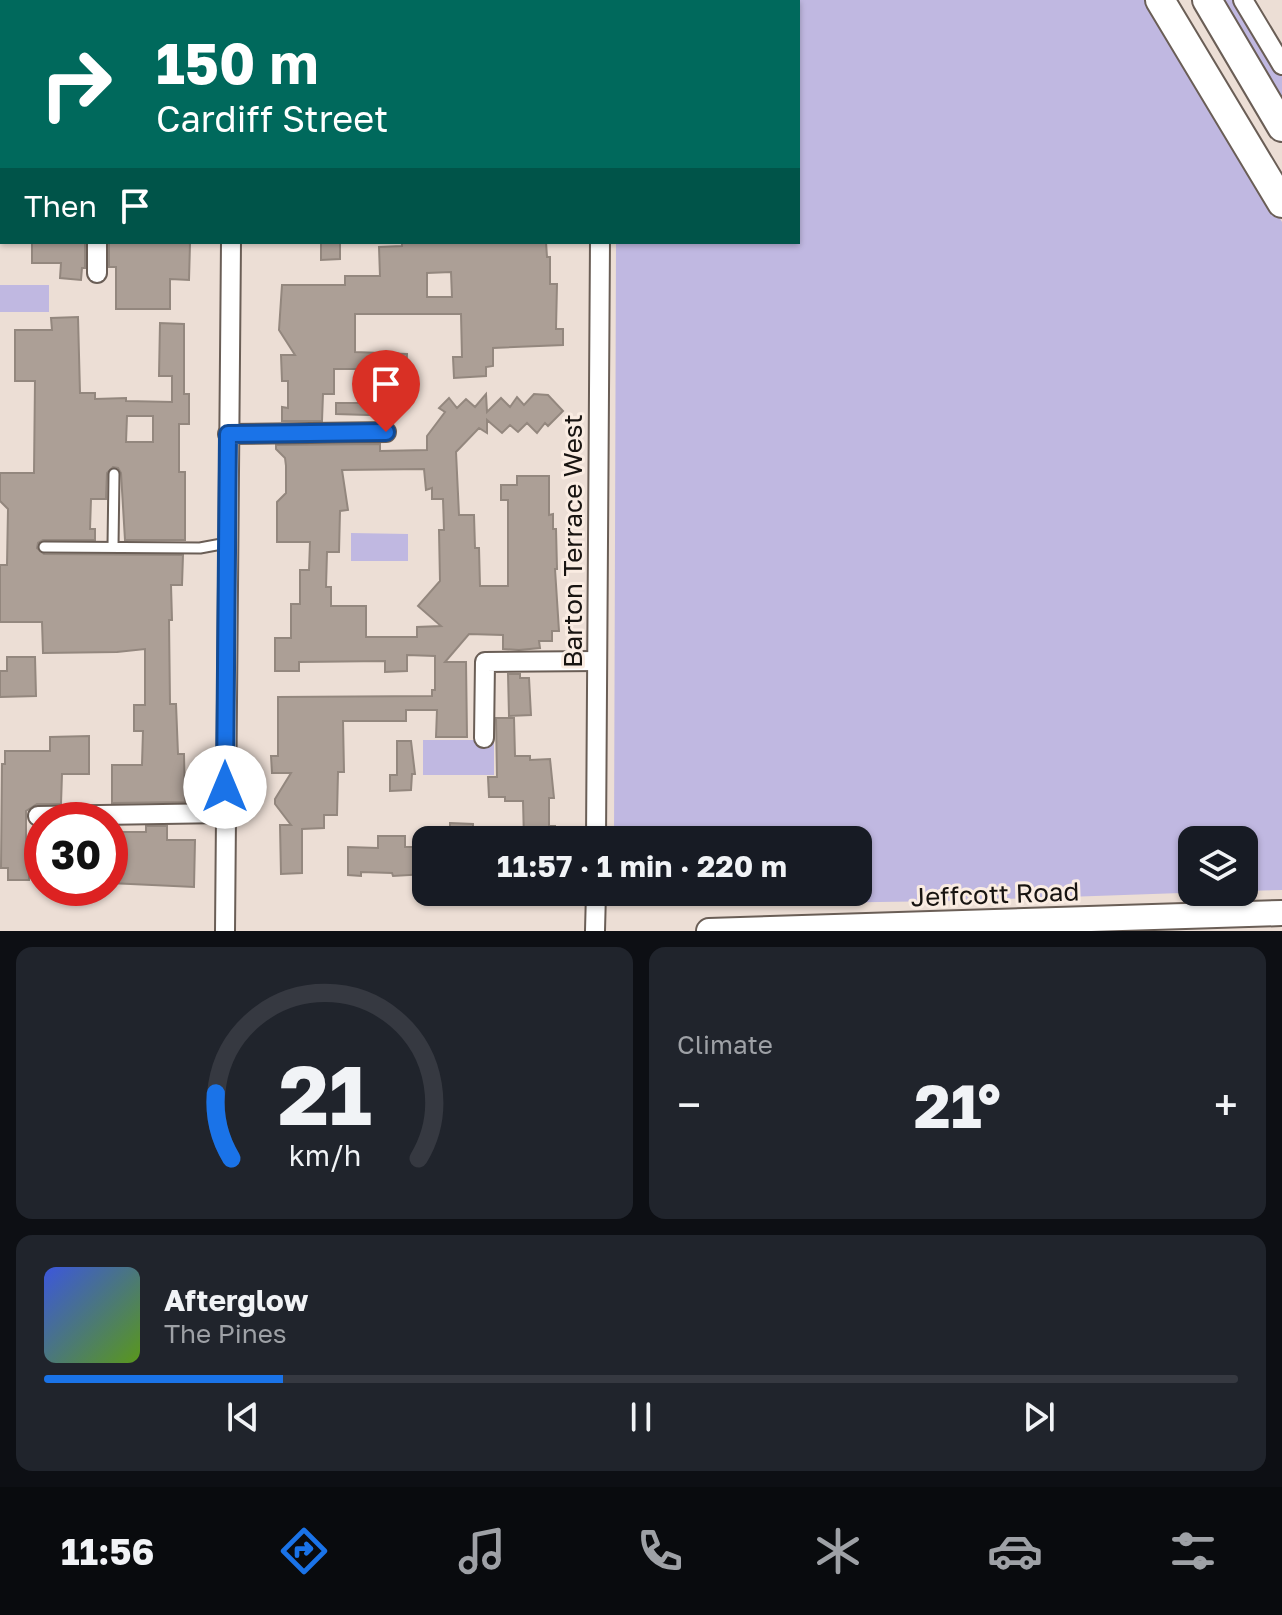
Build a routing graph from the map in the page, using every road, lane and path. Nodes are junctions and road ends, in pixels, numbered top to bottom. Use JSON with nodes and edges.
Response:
{"nodes":[{"id":1,"x":1160,"y":0,"type":"edge"},
{"id":2,"x":1207,"y":0,"type":"edge"},
{"id":3,"x":1243,"y":0,"type":"edge"},
{"id":4,"x":1282,"y":65,"type":"edge"},
{"id":5,"x":1282,"y":127,"type":"edge"},
{"id":6,"x":1282,"y":203,"type":"edge"},
{"id":7,"x":97,"y":244,"type":"edge"},
{"id":8,"x":231,"y":244,"type":"edge"},
{"id":9,"x":600,"y":244,"type":"edge"},
{"id":10,"x":97,"y":273,"type":"dead end"},
{"id":11,"x":386,"y":432,"type":"dead end"},
{"id":12,"x":228,"y":434,"type":"junction"},
{"id":13,"x":114,"y":474,"type":"dead end"},
{"id":14,"x":227,"y":543,"type":"junction"},
{"id":15,"x":113,"y":546,"type":"junction"},
{"id":16,"x":44,"y":547,"type":"dead end"},
{"id":17,"x":597,"y":661,"type":"junction"},
{"id":18,"x":484,"y":738,"type":"dead end"},
{"id":19,"x":225,"y":813,"type":"junction"},
{"id":20,"x":128,"y":815,"type":"edge"},
{"id":21,"x":596,"y":826,"type":"edge"},
{"id":22,"x":596,"y":906,"type":"edge"},
{"id":23,"x":1282,"y":913,"type":"edge"},
{"id":24,"x":893,"y":928,"type":"edge"},
{"id":25,"x":225,"y":931,"type":"edge"},
{"id":26,"x":595,"y":931,"type":"edge"},
{"id":27,"x":709,"y":931,"type":"edge"}],
"edges":[{"from":1,"to":6,"type":"highway"},
{"from":2,"to":5,"type":"highway"},
{"from":3,"to":4,"type":"street"},
{"from":7,"to":10,"type":"street"},
{"from":8,"to":12,"type":"street"},
{"from":9,"to":17,"type":"street","name":"Barton Terrace West"},
{"from":11,"to":12,"type":"street"},
{"from":12,"to":14,"type":"street"},
{"from":13,"to":15,"type":"lane"},
{"from":14,"to":15,"type":"lane"},
{"from":14,"to":19,"type":"street"},
{"from":15,"to":16,"type":"lane"},
{"from":17,"to":18,"type":"street"},
{"from":17,"to":21,"type":"street","name":"Barton Terrace West"},
{"from":19,"to":20,"type":"street"},
{"from":19,"to":25,"type":"street"},
{"from":22,"to":26,"type":"street"},
{"from":23,"to":24,"type":"main road","name":"Jeffcott Road"},
{"from":24,"to":27,"type":"main road","name":"Jeffcott Road"}]}
